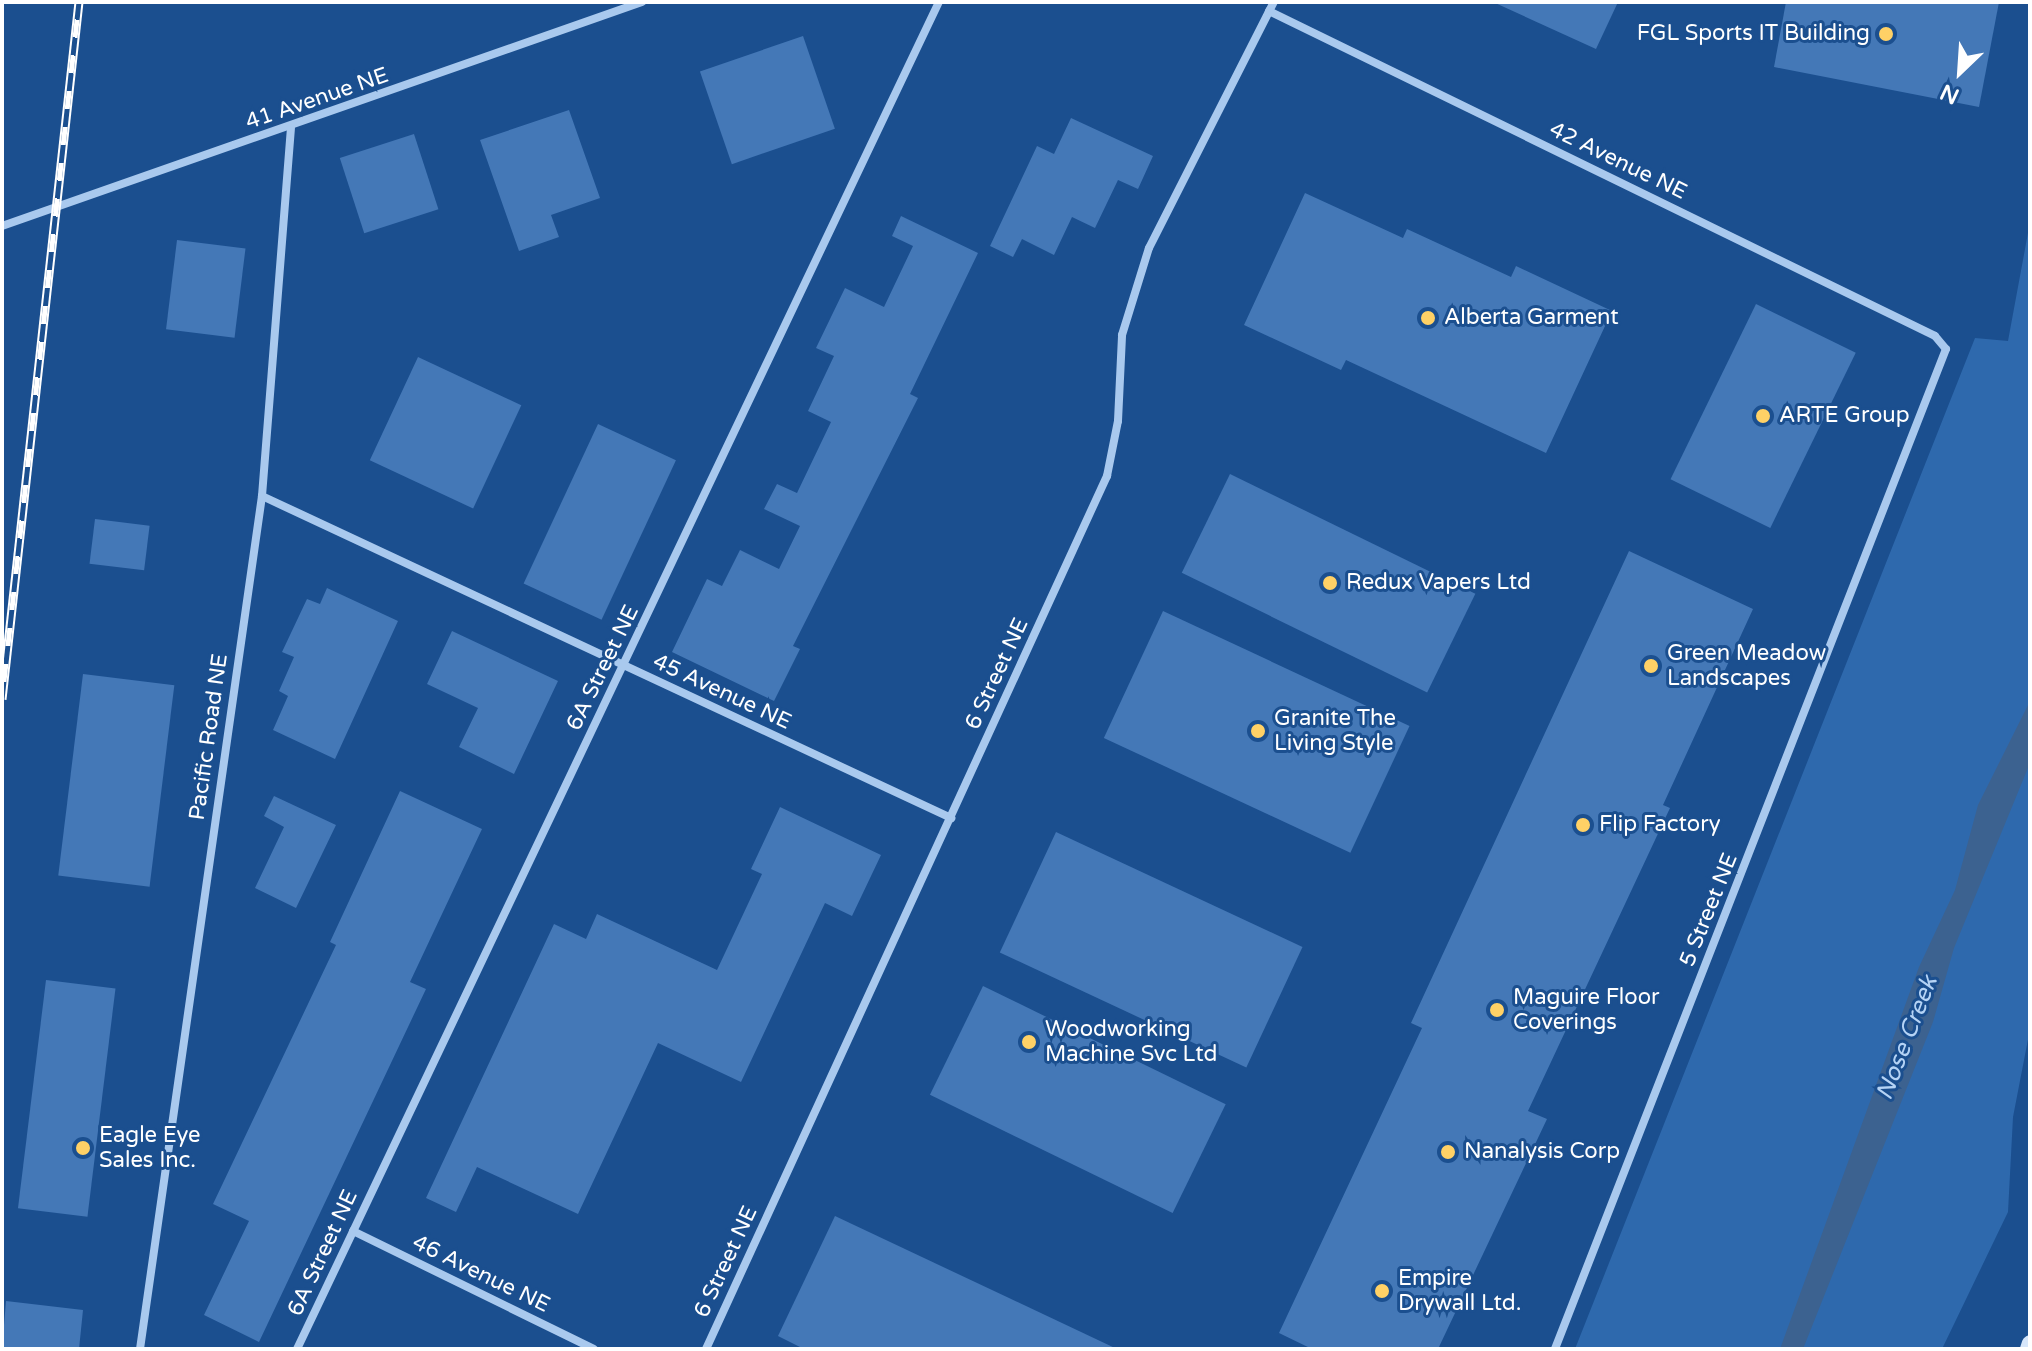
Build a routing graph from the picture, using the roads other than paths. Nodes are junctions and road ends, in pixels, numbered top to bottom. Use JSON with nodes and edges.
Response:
{"nodes":[{"id":1,"x":642,"y":2,"type":"edge"},
{"id":2,"x":939,"y":2,"type":"edge"},
{"id":3,"x":1271,"y":6,"type":"edge"},
{"id":4,"x":291,"y":128,"type":"junction"},
{"id":5,"x":2,"y":226,"type":"edge"},
{"id":6,"x":1946,"y":349,"type":"joint"},
{"id":7,"x":262,"y":496,"type":"junction"},
{"id":8,"x":623,"y":667,"type":"junction"},
{"id":9,"x":951,"y":818,"type":"junction"},
{"id":10,"x":353,"y":1231,"type":"junction"},
{"id":11,"x":140,"y":1349,"type":"edge"},
{"id":12,"x":297,"y":1349,"type":"edge"},
{"id":13,"x":594,"y":1349,"type":"edge"},
{"id":14,"x":706,"y":1349,"type":"edge"},
{"id":15,"x":1555,"y":1349,"type":"edge"}],
"edges":[{"from":1,"to":4,"type":"street","name":"41 Avenue NE"},
{"from":2,"to":8,"type":"street","name":"6A Street NE"},
{"from":3,"to":6,"type":"street","name":"42 Avenue NE"},
{"from":3,"to":9,"type":"street","name":"6 Street NE"},
{"from":4,"to":5,"type":"street","name":"41 Avenue NE"},
{"from":4,"to":7,"type":"street","name":"Pacific Road NE"},
{"from":6,"to":15,"type":"street","name":"5 Street NE"},
{"from":7,"to":8,"type":"street","name":"45 Avenue NE"},
{"from":7,"to":11,"type":"street","name":"Pacific Road NE"},
{"from":8,"to":9,"type":"street","name":"45 Avenue NE"},
{"from":8,"to":10,"type":"street","name":"6A Street NE"},
{"from":9,"to":14,"type":"street","name":"6 Street NE"},
{"from":10,"to":12,"type":"street","name":"6A Street NE"},
{"from":10,"to":13,"type":"street","name":"46 Avenue NE"}]}
